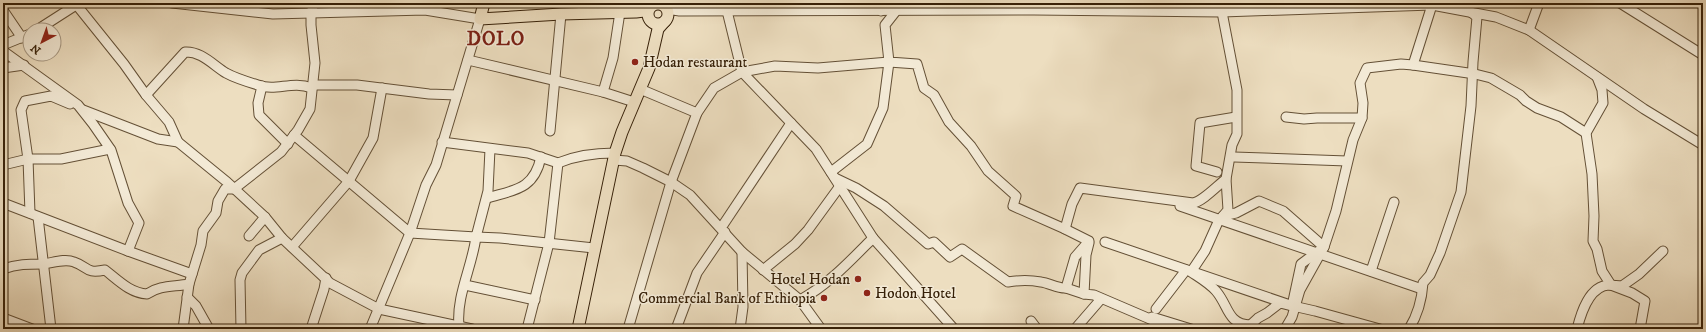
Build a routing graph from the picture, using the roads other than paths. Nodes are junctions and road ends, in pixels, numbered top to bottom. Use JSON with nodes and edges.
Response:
{"nodes":[{"id":1,"x":172,"y":3,"type":"edge"},
{"id":2,"x":314,"y":3,"type":"edge"},
{"id":3,"x":484,"y":3,"type":"edge"},
{"id":4,"x":1539,"y":3,"type":"edge"},
{"id":5,"x":1620,"y":3,"type":"edge"},
{"id":6,"x":76,"y":4,"type":"edge"},
{"id":7,"x":191,"y":4,"type":"edge"},
{"id":8,"x":659,"y":5,"type":"edge"},
{"id":9,"x":1432,"y":5,"type":"junction"},
{"id":10,"x":222,"y":6,"type":"edge"},
{"id":11,"x":1034,"y":6,"type":"edge"},
{"id":12,"x":1310,"y":6,"type":"edge"},
{"id":13,"x":396,"y":7,"type":"edge"},
{"id":14,"x":862,"y":7,"type":"edge"},
{"id":15,"x":895,"y":7,"type":"edge"},
{"id":16,"x":1468,"y":7,"type":"edge"},
{"id":17,"x":3,"y":10,"type":"edge"},
{"id":18,"x":680,"y":11,"type":"junction"},
{"id":19,"x":727,"y":11,"type":"junction"},
{"id":20,"x":620,"y":12,"type":"junction"},
{"id":21,"x":636,"y":12,"type":"junction"},
{"id":22,"x":1222,"y":12,"type":"junction"},
{"id":23,"x":311,"y":13,"type":"junction"},
{"id":24,"x":561,"y":14,"type":"junction"},
{"id":25,"x":480,"y":19,"type":"junction"},
{"id":26,"x":649,"y":20,"type":"junction"},
{"id":27,"x":665,"y":21,"type":"junction"},
{"id":28,"x":49,"y":22,"type":"edge"},
{"id":29,"x":1529,"y":30,"type":"junction"},
{"id":30,"x":22,"y":31,"type":"edge"},
{"id":31,"x":22,"y":38,"type":"edge"},
{"id":32,"x":654,"y":42,"type":"junction"},
{"id":33,"x":3,"y":45,"type":"edge"},
{"id":34,"x":3,"y":51,"type":"edge"},
{"id":35,"x":1703,"y":55,"type":"edge"},
{"id":36,"x":468,"y":60,"type":"junction"},
{"id":37,"x":889,"y":62,"type":"junction"},
{"id":38,"x":24,"y":65,"type":"junction"},
{"id":39,"x":1413,"y":65,"type":"junction"},
{"id":40,"x":3,"y":68,"type":"edge"},
{"id":41,"x":742,"y":72,"type":"junction"},
{"id":42,"x":1473,"y":75,"type":"junction"},
{"id":43,"x":1597,"y":77,"type":"junction"},
{"id":44,"x":554,"y":80,"type":"junction"},
{"id":45,"x":262,"y":86,"type":"junction"},
{"id":46,"x":313,"y":86,"type":"junction"},
{"id":47,"x":382,"y":88,"type":"junction"},
{"id":48,"x":640,"y":89,"type":"junction"},
{"id":49,"x":603,"y":92,"type":"junction"},
{"id":50,"x":146,"y":95,"type":"junction"},
{"id":51,"x":457,"y":95,"type":"junction"},
{"id":52,"x":634,"y":102,"type":"junction"},
{"id":53,"x":82,"y":110,"type":"junction"},
{"id":54,"x":697,"y":113,"type":"junction"},
{"id":55,"x":1236,"y":117,"type":"junction"},
{"id":56,"x":1286,"y":117,"type":"dead end"},
{"id":57,"x":1362,"y":118,"type":"junction"},
{"id":58,"x":791,"y":123,"type":"junction"},
{"id":59,"x":550,"y":131,"type":"dead end"},
{"id":60,"x":1586,"y":133,"type":"junction"},
{"id":61,"x":294,"y":135,"type":"junction"},
{"id":62,"x":178,"y":142,"type":"junction"},
{"id":63,"x":442,"y":142,"type":"junction"},
{"id":64,"x":288,"y":144,"type":"junction"},
{"id":65,"x":1703,"y":145,"type":"edge"},
{"id":66,"x":110,"y":149,"type":"junction"},
{"id":67,"x":490,"y":149,"type":"junction"},
{"id":68,"x":541,"y":157,"type":"junction"},
{"id":69,"x":614,"y":157,"type":"junction"},
{"id":70,"x":1234,"y":158,"type":"dead end"},
{"id":71,"x":28,"y":159,"type":"junction"},
{"id":72,"x":1347,"y":160,"type":"junction"},
{"id":73,"x":558,"y":163,"type":"junction"},
{"id":74,"x":3,"y":165,"type":"edge"},
{"id":75,"x":1217,"y":172,"type":"dead end"},
{"id":76,"x":832,"y":174,"type":"junction"},
{"id":77,"x":1226,"y":179,"type":"junction"},
{"id":78,"x":349,"y":181,"type":"junction"},
{"id":79,"x":671,"y":182,"type":"junction"},
{"id":80,"x":840,"y":186,"type":"junction"},
{"id":81,"x":234,"y":189,"type":"junction"},
{"id":82,"x":487,"y":198,"type":"junction"},
{"id":83,"x":1162,"y":200,"type":"junction"},
{"id":84,"x":1394,"y":202,"type":"dead end"},
{"id":85,"x":3,"y":203,"type":"edge"},
{"id":86,"x":34,"y":215,"type":"junction"},
{"id":87,"x":1223,"y":216,"type":"junction"},
{"id":88,"x":265,"y":217,"type":"junction"},
{"id":89,"x":1066,"y":229,"type":"junction"},
{"id":90,"x":723,"y":230,"type":"junction"},
{"id":91,"x":410,"y":233,"type":"junction"},
{"id":92,"x":249,"y":236,"type":"dead end"},
{"id":93,"x":476,"y":237,"type":"junction"},
{"id":94,"x":282,"y":238,"type":"junction"},
{"id":95,"x":873,"y":238,"type":"junction"},
{"id":96,"x":1089,"y":241,"type":"junction"},
{"id":97,"x":1105,"y":242,"type":"dead end"},
{"id":98,"x":549,"y":243,"type":"junction"},
{"id":99,"x":292,"y":247,"type":"junction"},
{"id":100,"x":594,"y":248,"type":"junction"},
{"id":101,"x":1324,"y":248,"type":"junction"},
{"id":102,"x":128,"y":250,"type":"junction"},
{"id":103,"x":1663,"y":251,"type":"dead end"},
{"id":104,"x":742,"y":252,"type":"junction"},
{"id":105,"x":42,"y":264,"type":"junction"},
{"id":106,"x":3,"y":269,"type":"edge"},
{"id":107,"x":763,"y":270,"type":"junction"},
{"id":108,"x":1186,"y":270,"type":"junction"},
{"id":109,"x":1371,"y":271,"type":"junction"},
{"id":110,"x":192,"y":274,"type":"junction"},
{"id":111,"x":326,"y":278,"type":"junction"},
{"id":112,"x":189,"y":284,"type":"junction"},
{"id":113,"x":465,"y":285,"type":"junction"},
{"id":114,"x":1611,"y":285,"type":"junction"},
{"id":115,"x":1066,"y":288,"type":"junction"},
{"id":116,"x":1419,"y":288,"type":"dead end"},
{"id":117,"x":1084,"y":294,"type":"junction"},
{"id":118,"x":187,"y":297,"type":"junction"},
{"id":119,"x":1101,"y":298,"type":"junction"},
{"id":120,"x":535,"y":300,"type":"junction"},
{"id":121,"x":800,"y":300,"type":"junction"},
{"id":122,"x":1292,"y":306,"type":"junction"},
{"id":123,"x":379,"y":309,"type":"junction"},
{"id":124,"x":1156,"y":309,"type":"dead end"},
{"id":125,"x":1135,"y":312,"type":"junction"},
{"id":126,"x":3,"y":318,"type":"edge"},
{"id":127,"x":1031,"y":321,"type":"dead end"},
{"id":128,"x":460,"y":326,"type":"junction"},
{"id":129,"x":1246,"y":328,"type":"edge"},
{"id":130,"x":32,"y":329,"type":"edge"},
{"id":131,"x":51,"y":329,"type":"edge"},
{"id":132,"x":183,"y":329,"type":"edge"},
{"id":133,"x":209,"y":329,"type":"edge"},
{"id":134,"x":241,"y":329,"type":"edge"},
{"id":135,"x":310,"y":329,"type":"edge"},
{"id":136,"x":370,"y":329,"type":"edge"},
{"id":137,"x":472,"y":329,"type":"edge"},
{"id":138,"x":527,"y":329,"type":"edge"},
{"id":139,"x":578,"y":329,"type":"edge"},
{"id":140,"x":628,"y":329,"type":"edge"},
{"id":141,"x":676,"y":329,"type":"edge"},
{"id":142,"x":740,"y":329,"type":"edge"},
{"id":143,"x":821,"y":329,"type":"edge"},
{"id":144,"x":954,"y":329,"type":"edge"},
{"id":145,"x":1037,"y":329,"type":"edge"},
{"id":146,"x":1075,"y":329,"type":"edge"},
{"id":147,"x":1153,"y":329,"type":"edge"},
{"id":148,"x":1191,"y":329,"type":"edge"},
{"id":149,"x":1285,"y":329,"type":"edge"},
{"id":150,"x":1380,"y":329,"type":"edge"},
{"id":151,"x":1408,"y":329,"type":"edge"},
{"id":152,"x":1577,"y":329,"type":"edge"},
{"id":153,"x":1640,"y":329,"type":"edge"}],
"edges":[{"from":1,"to":7,"type":"street"},
{"from":2,"to":23,"type":"street"},
{"from":3,"to":25,"type":"main road"},
{"from":4,"to":29,"type":"street"},
{"from":5,"to":35,"type":"street"},
{"from":6,"to":28,"type":"street"},
{"from":6,"to":50,"type":"street"},
{"from":7,"to":10,"type":"street"},
{"from":8,"to":18,"type":"street"},
{"from":8,"to":21,"type":"main road"},
{"from":8,"to":26,"type":"main road"},
{"from":8,"to":27,"type":"main road"},
{"from":9,"to":12,"type":"street"},
{"from":9,"to":16,"type":"street"},
{"from":9,"to":39,"type":"street"},
{"from":10,"to":23,"type":"street"},
{"from":11,"to":15,"type":"street"},
{"from":11,"to":22,"type":"street"},
{"from":12,"to":22,"type":"street"},
{"from":13,"to":23,"type":"street"},
{"from":13,"to":25,"type":"street"},
{"from":14,"to":15,"type":"street"},
{"from":14,"to":19,"type":"street"},
{"from":15,"to":37,"type":"street"},
{"from":16,"to":29,"type":"street"},
{"from":16,"to":42,"type":"street"},
{"from":17,"to":30,"type":"street"},
{"from":18,"to":19,"type":"street"},
{"from":18,"to":27,"type":"street"},
{"from":19,"to":41,"type":"street"},
{"from":20,"to":21,"type":"main road"},
{"from":20,"to":24,"type":"main road"},
{"from":20,"to":49,"type":"street"},
{"from":21,"to":26,"type":"main road"},
{"from":22,"to":55,"type":"street"},
{"from":23,"to":46,"type":"street"},
{"from":24,"to":25,"type":"main road"},
{"from":24,"to":44,"type":"street"},
{"from":25,"to":36,"type":"street"},
{"from":26,"to":27,"type":"main road"},
{"from":26,"to":32,"type":"main road"},
{"from":27,"to":32,"type":"main road"},
{"from":29,"to":43,"type":"street"},
{"from":31,"to":33,"type":"street"},
{"from":32,"to":48,"type":"main road"},
{"from":34,"to":38,"type":"street"},
{"from":36,"to":44,"type":"street"},
{"from":36,"to":51,"type":"street"},
{"from":37,"to":41,"type":"street"},
{"from":37,"to":76,"type":"street"},
{"from":37,"to":89,"type":"street"},
{"from":38,"to":40,"type":"street"},
{"from":38,"to":53,"type":"street"},
{"from":39,"to":42,"type":"street"},
{"from":39,"to":57,"type":"street"},
{"from":41,"to":54,"type":"street"},
{"from":41,"to":58,"type":"street"},
{"from":42,"to":60,"type":"street"},
{"from":42,"to":151,"type":"street"},
{"from":43,"to":60,"type":"street"},
{"from":43,"to":65,"type":"street"},
{"from":44,"to":49,"type":"street"},
{"from":44,"to":59,"type":"street"},
{"from":45,"to":46,"type":"street"},
{"from":45,"to":50,"type":"street"},
{"from":45,"to":64,"type":"street"},
{"from":46,"to":47,"type":"street"},
{"from":46,"to":61,"type":"street"},
{"from":47,"to":51,"type":"street"},
{"from":47,"to":78,"type":"street"},
{"from":48,"to":52,"type":"main road"},
{"from":48,"to":54,"type":"street"},
{"from":49,"to":52,"type":"street"},
{"from":50,"to":62,"type":"street"},
{"from":51,"to":63,"type":"street"},
{"from":52,"to":69,"type":"main road"},
{"from":53,"to":62,"type":"street"},
{"from":53,"to":66,"type":"street"},
{"from":53,"to":71,"type":"street"},
{"from":54,"to":79,"type":"street"},
{"from":55,"to":75,"type":"street"},
{"from":55,"to":77,"type":"street"},
{"from":56,"to":57,"type":"street"},
{"from":57,"to":72,"type":"street"},
{"from":58,"to":76,"type":"street"},
{"from":58,"to":90,"type":"street"},
{"from":60,"to":114,"type":"street"},
{"from":61,"to":64,"type":"street"},
{"from":61,"to":78,"type":"street"},
{"from":62,"to":81,"type":"street"},
{"from":63,"to":67,"type":"street"},
{"from":63,"to":91,"type":"street"},
{"from":64,"to":81,"type":"street"},
{"from":66,"to":71,"type":"street"},
{"from":66,"to":102,"type":"street"},
{"from":67,"to":68,"type":"street"},
{"from":67,"to":82,"type":"street"},
{"from":68,"to":73,"type":"street"},
{"from":68,"to":82,"type":"street"},
{"from":69,"to":73,"type":"street"},
{"from":69,"to":79,"type":"street"},
{"from":69,"to":100,"type":"main road"},
{"from":70,"to":72,"type":"street"},
{"from":71,"to":74,"type":"street"},
{"from":71,"to":86,"type":"street"},
{"from":72,"to":101,"type":"street"},
{"from":73,"to":98,"type":"street"},
{"from":76,"to":80,"type":"street"},
{"from":76,"to":115,"type":"street"},
{"from":77,"to":83,"type":"street"},
{"from":77,"to":87,"type":"street"},
{"from":78,"to":91,"type":"street"},
{"from":78,"to":99,"type":"street"},
{"from":79,"to":90,"type":"street"},
{"from":79,"to":140,"type":"street"},
{"from":80,"to":95,"type":"street"},
{"from":80,"to":107,"type":"street"},
{"from":81,"to":88,"type":"street"},
{"from":81,"to":110,"type":"street"},
{"from":82,"to":93,"type":"street"},
{"from":83,"to":89,"type":"street"},
{"from":83,"to":109,"type":"street"},
{"from":84,"to":109,"type":"street"},
{"from":85,"to":86,"type":"street"},
{"from":86,"to":102,"type":"street"},
{"from":86,"to":105,"type":"street"},
{"from":87,"to":101,"type":"street"},
{"from":87,"to":129,"type":"street"},
{"from":88,"to":92,"type":"street"},
{"from":88,"to":94,"type":"street"},
{"from":89,"to":96,"type":"street"},
{"from":90,"to":104,"type":"street"},
{"from":90,"to":141,"type":"street"},
{"from":91,"to":93,"type":"street"},
{"from":91,"to":123,"type":"street"},
{"from":93,"to":98,"type":"street"},
{"from":93,"to":113,"type":"street"},
{"from":94,"to":99,"type":"street"},
{"from":94,"to":134,"type":"street"},
{"from":95,"to":121,"type":"street"},
{"from":95,"to":144,"type":"street"},
{"from":96,"to":115,"type":"street"},
{"from":96,"to":117,"type":"street"},
{"from":97,"to":108,"type":"street"},
{"from":98,"to":100,"type":"street"},
{"from":98,"to":120,"type":"street"},
{"from":99,"to":111,"type":"street"},
{"from":100,"to":139,"type":"main road"},
{"from":101,"to":122,"type":"street"},
{"from":101,"to":149,"type":"street"},
{"from":102,"to":110,"type":"street"},
{"from":103,"to":114,"type":"street"},
{"from":104,"to":107,"type":"street"},
{"from":104,"to":142,"type":"street"},
{"from":105,"to":106,"type":"street"},
{"from":105,"to":112,"type":"street"},
{"from":105,"to":131,"type":"street"},
{"from":107,"to":121,"type":"street"},
{"from":108,"to":122,"type":"street"},
{"from":108,"to":124,"type":"street"},
{"from":109,"to":116,"type":"street"},
{"from":110,"to":112,"type":"street"},
{"from":111,"to":123,"type":"street"},
{"from":111,"to":135,"type":"street"},
{"from":112,"to":118,"type":"street"},
{"from":113,"to":120,"type":"street"},
{"from":113,"to":128,"type":"street"},
{"from":114,"to":152,"type":"street"},
{"from":114,"to":153,"type":"street"},
{"from":115,"to":117,"type":"street"},
{"from":117,"to":119,"type":"street"},
{"from":118,"to":132,"type":"street"},
{"from":118,"to":133,"type":"street"},
{"from":119,"to":125,"type":"street"},
{"from":119,"to":146,"type":"street"},
{"from":120,"to":138,"type":"street"},
{"from":121,"to":143,"type":"street"},
{"from":122,"to":129,"type":"street"},
{"from":122,"to":150,"type":"street"},
{"from":123,"to":128,"type":"street"},
{"from":123,"to":136,"type":"street"},
{"from":125,"to":147,"type":"street"},
{"from":125,"to":148,"type":"street"},
{"from":126,"to":130,"type":"street"},
{"from":127,"to":145,"type":"street"},
{"from":128,"to":137,"type":"street"}]}
